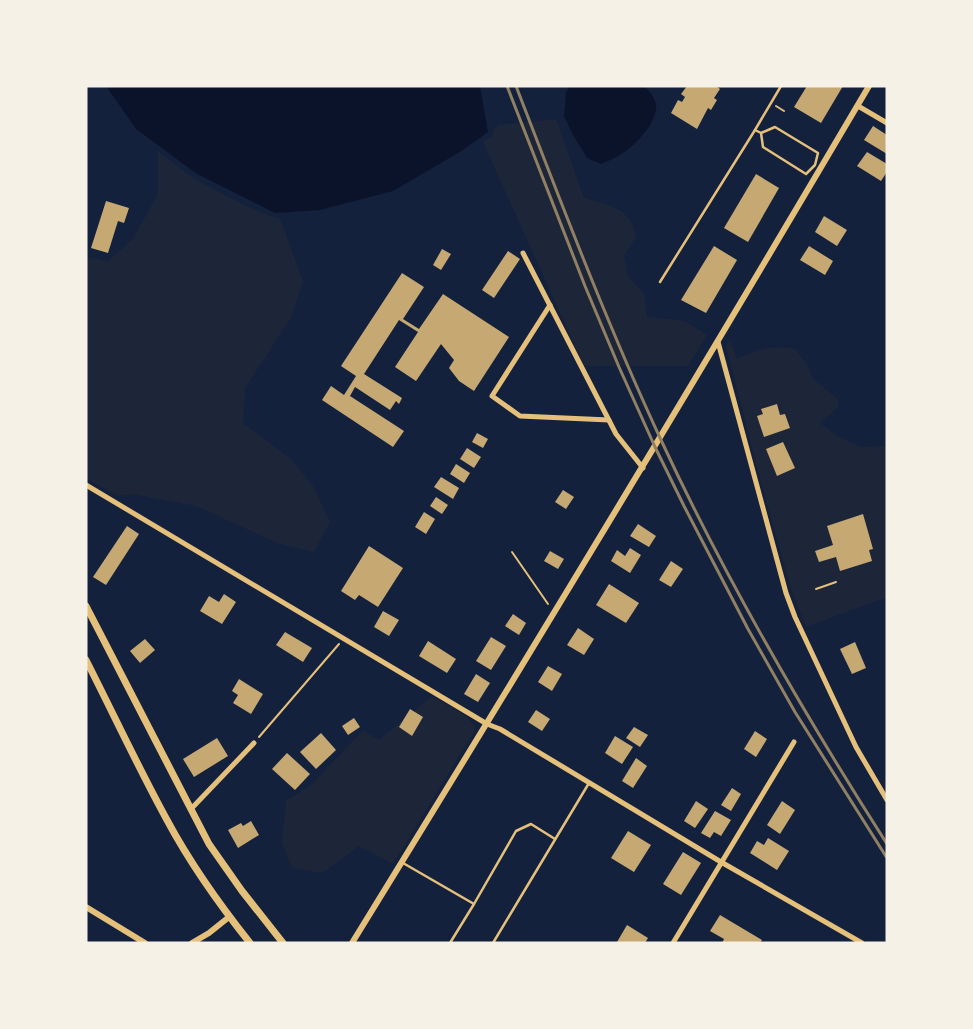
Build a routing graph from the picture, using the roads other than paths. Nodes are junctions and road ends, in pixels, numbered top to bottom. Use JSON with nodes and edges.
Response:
{"nodes":[{"id":1,"x":782,"y":86,"type":"edge"},
{"id":2,"x":870,"y":86,"type":"edge"},
{"id":3,"x":858,"y":106,"type":"junction"},
{"id":4,"x":887,"y":123,"type":"edge"},
{"id":5,"x":755,"y":130,"type":"junction"},
{"id":6,"x":761,"y":133,"type":"junction"},
{"id":7,"x":815,"y":165,"type":"junction"},
{"id":8,"x":821,"y":168,"type":"junction"},
{"id":9,"x":523,"y":253,"type":"dead end"},
{"id":10,"x":660,"y":282,"type":"dead end"},
{"id":11,"x":550,"y":305,"type":"junction"},
{"id":12,"x":718,"y":342,"type":"junction"},
{"id":13,"x":609,"y":420,"type":"junction"},
{"id":14,"x":643,"y":468,"type":"junction"},
{"id":15,"x":86,"y":484,"type":"edge"},
{"id":16,"x":86,"y":606,"type":"edge"},
{"id":17,"x":86,"y":660,"type":"edge"},
{"id":18,"x":487,"y":724,"type":"junction"},
{"id":19,"x":794,"y":742,"type":"dead end"},
{"id":20,"x":254,"y":743,"type":"road end"},
{"id":21,"x":589,"y":783,"type":"junction"},
{"id":22,"x":887,"y":800,"type":"edge"},
{"id":23,"x":191,"y":808,"type":"junction"},
{"id":24,"x":555,"y":839,"type":"junction"},
{"id":25,"x":402,"y":862,"type":"junction"},
{"id":26,"x":721,"y":862,"type":"junction"},
{"id":27,"x":474,"y":904,"type":"junction"},
{"id":28,"x":86,"y":907,"type":"edge"},
{"id":29,"x":229,"y":917,"type":"junction"},
{"id":30,"x":145,"y":943,"type":"edge"},
{"id":31,"x":192,"y":943,"type":"edge"},
{"id":32,"x":250,"y":943,"type":"edge"},
{"id":33,"x":284,"y":943,"type":"edge"},
{"id":34,"x":352,"y":943,"type":"edge"},
{"id":35,"x":450,"y":943,"type":"edge"},
{"id":36,"x":493,"y":943,"type":"edge"},
{"id":37,"x":673,"y":943,"type":"edge"},
{"id":38,"x":862,"y":943,"type":"edge"}],
"edges":[{"from":1,"to":5,"type":"lane"},
{"from":2,"to":3,"type":"street"},
{"from":3,"to":4,"type":"street"},
{"from":3,"to":8,"type":"street"},
{"from":5,"to":6,"type":"lane"},
{"from":5,"to":10,"type":"lane"},
{"from":6,"to":7,"type":"lane"},
{"from":6,"to":7,"type":"lane"},
{"from":7,"to":8,"type":"lane"},
{"from":8,"to":12,"type":"street"},
{"from":9,"to":11,"type":"street"},
{"from":11,"to":13,"type":"street"},
{"from":11,"to":13,"type":"street"},
{"from":12,"to":14,"type":"street"},
{"from":12,"to":22,"type":"street"},
{"from":13,"to":14,"type":"street"},
{"from":14,"to":18,"type":"street"},
{"from":15,"to":18,"type":"street"},
{"from":16,"to":23,"type":"main road"},
{"from":17,"to":29,"type":"main road"},
{"from":18,"to":21,"type":"street"},
{"from":18,"to":25,"type":"street"},
{"from":19,"to":26,"type":"street"},
{"from":20,"to":23,"type":"street"},
{"from":21,"to":24,"type":"lane"},
{"from":21,"to":26,"type":"street"},
{"from":23,"to":33,"type":"main road"},
{"from":24,"to":27,"type":"lane"},
{"from":24,"to":36,"type":"lane"},
{"from":25,"to":27,"type":"lane"},
{"from":25,"to":34,"type":"street"},
{"from":26,"to":37,"type":"street"},
{"from":26,"to":38,"type":"street"},
{"from":27,"to":35,"type":"lane"},
{"from":28,"to":30,"type":"street"},
{"from":29,"to":31,"type":"street"},
{"from":29,"to":32,"type":"main road"}]}
